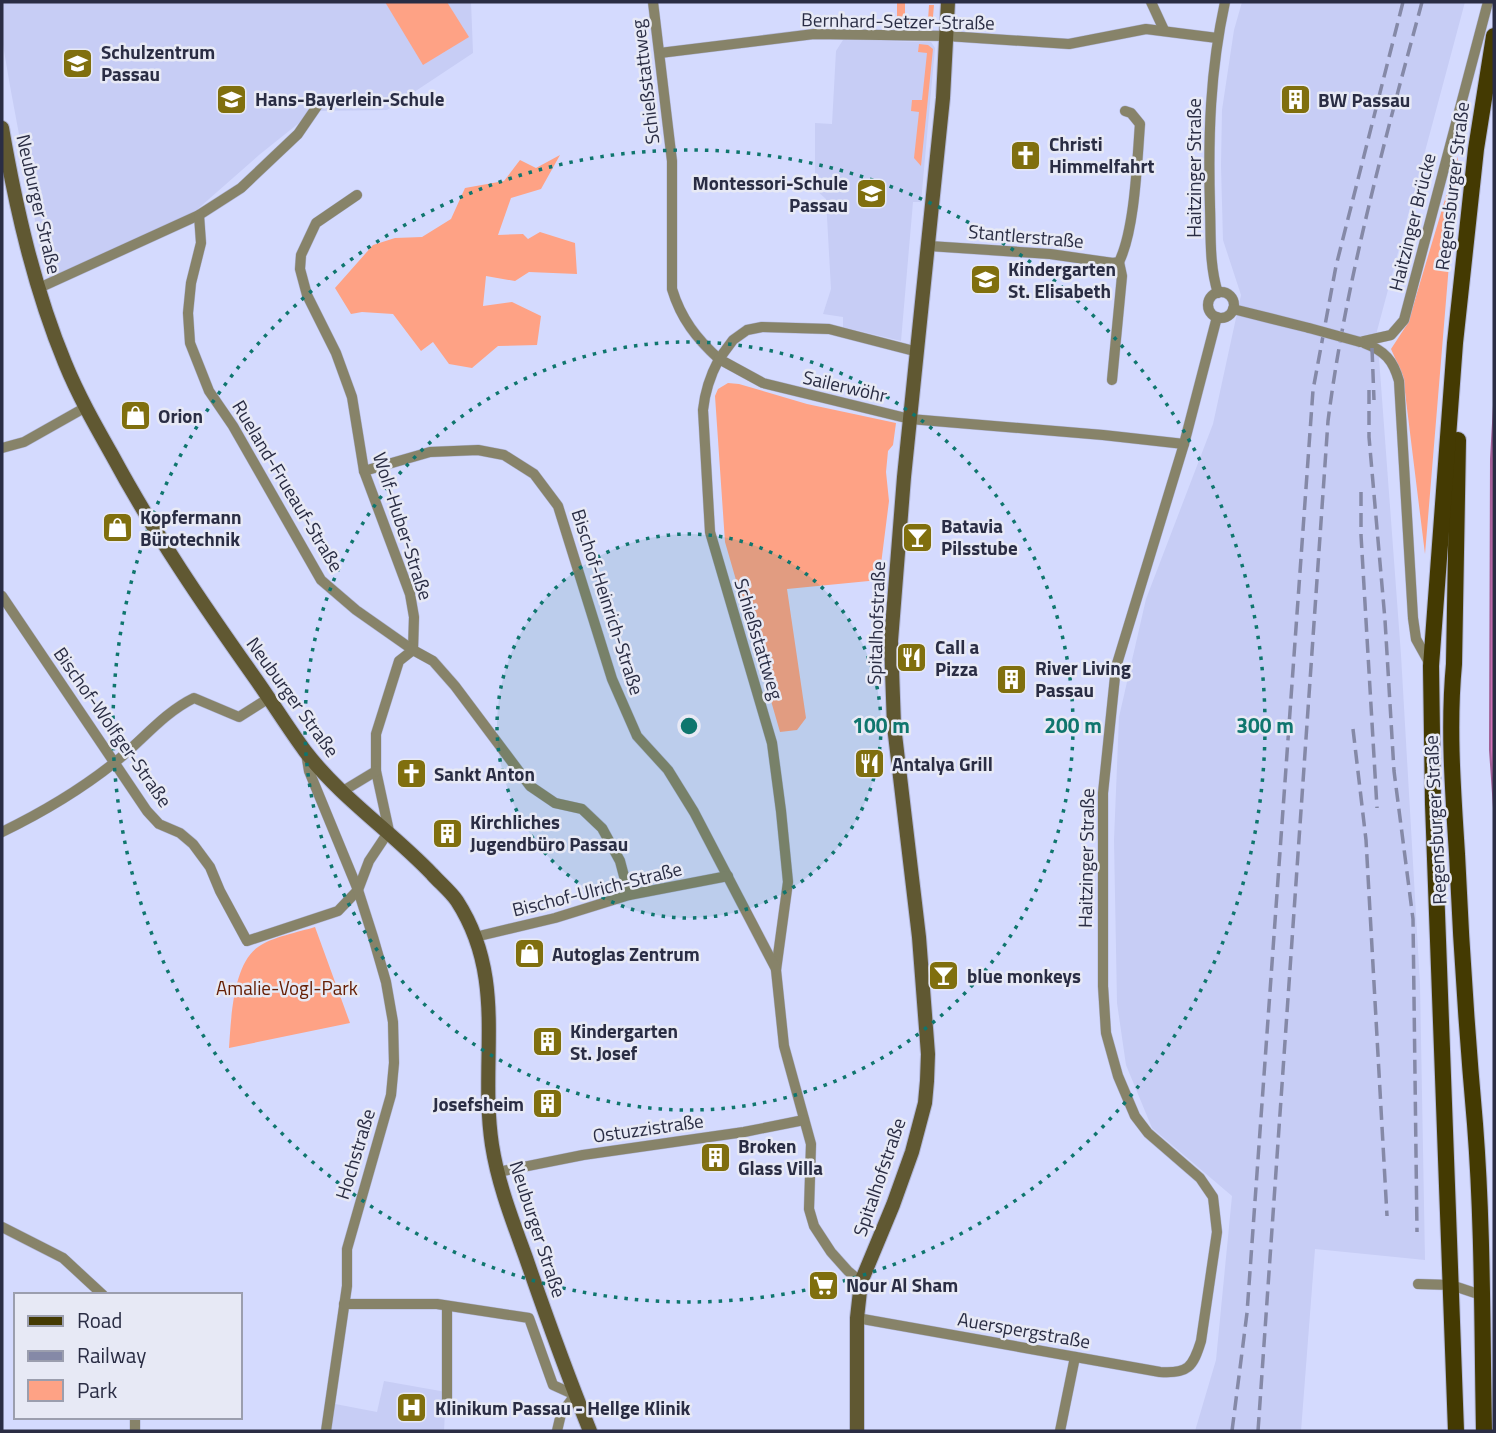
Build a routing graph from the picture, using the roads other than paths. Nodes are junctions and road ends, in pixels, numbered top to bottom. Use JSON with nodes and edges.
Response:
{"nodes":[{"id":1,"x":653,"y":2,"type":"edge"},
{"id":2,"x":948,"y":2,"type":"edge"},
{"id":3,"x":1151,"y":2,"type":"edge"},
{"id":4,"x":1226,"y":2,"type":"edge"},
{"id":5,"x":1488,"y":2,"type":"edge"},
{"id":6,"x":1164,"y":30,"type":"junction"},
{"id":7,"x":947,"y":36,"type":"junction"},
{"id":8,"x":1494,"y":36,"type":"edge"},
{"id":9,"x":1217,"y":38,"type":"junction"},
{"id":10,"x":660,"y":53,"type":"junction"},
{"id":11,"x":322,"y":100,"type":"dead end"},
{"id":12,"x":1125,"y":111,"type":"dead end"},
{"id":13,"x":2,"y":128,"type":"edge"},
{"id":14,"x":3,"y":144,"type":"edge"},
{"id":15,"x":357,"y":195,"type":"dead end"},
{"id":16,"x":199,"y":215,"type":"junction"},
{"id":17,"x":929,"y":246,"type":"junction"},
{"id":18,"x":1119,"y":262,"type":"junction"},
{"id":19,"x":39,"y":288,"type":"junction"},
{"id":20,"x":1218,"y":293,"type":"junction"},
{"id":21,"x":1236,"y":309,"type":"junction"},
{"id":22,"x":1217,"y":317,"type":"junction"},
{"id":23,"x":1360,"y":341,"type":"junction"},
{"id":24,"x":1455,"y":343,"type":"junction"},
{"id":25,"x":918,"y":352,"type":"junction"},
{"id":26,"x":719,"y":359,"type":"junction"},
{"id":27,"x":1112,"y":380,"type":"dead end"},
{"id":28,"x":86,"y":407,"type":"junction"},
{"id":29,"x":910,"y":418,"type":"junction"},
{"id":30,"x":1184,"y":444,"type":"junction"},
{"id":31,"x":2,"y":448,"type":"edge"},
{"id":32,"x":364,"y":471,"type":"junction"},
{"id":33,"x":2,"y":596,"type":"edge"},
{"id":34,"x":413,"y":650,"type":"junction"},
{"id":35,"x":1431,"y":666,"type":"junction"},
{"id":36,"x":269,"y":698,"type":"junction"},
{"id":37,"x":1451,"y":698,"type":"junction"},
{"id":38,"x":306,"y":752,"type":"junction"},
{"id":39,"x":113,"y":764,"type":"junction"},
{"id":40,"x":376,"y":771,"type":"junction"},
{"id":41,"x":343,"y":791,"type":"junction"},
{"id":42,"x":389,"y":831,"type":"junction"},
{"id":43,"x":2,"y":832,"type":"edge"},
{"id":44,"x":728,"y":876,"type":"junction"},
{"id":45,"x":358,"y":890,"type":"junction"},
{"id":46,"x":629,"y":895,"type":"junction"},
{"id":47,"x":475,"y":937,"type":"junction"},
{"id":48,"x":776,"y":970,"type":"junction"},
{"id":49,"x":804,"y":1120,"type":"junction"},
{"id":50,"x":498,"y":1172,"type":"junction"},
{"id":51,"x":2,"y":1227,"type":"edge"},
{"id":52,"x":862,"y":1282,"type":"junction"},
{"id":53,"x":1418,"y":1283,"type":"dead end"},
{"id":54,"x":1451,"y":1285,"type":"junction"},
{"id":55,"x":101,"y":1293,"type":"edge"},
{"id":56,"x":1481,"y":1295,"type":"junction"},
{"id":57,"x":344,"y":1304,"type":"junction"},
{"id":58,"x":447,"y":1306,"type":"junction"},
{"id":59,"x":856,"y":1318,"type":"junction"},
{"id":60,"x":1075,"y":1357,"type":"junction"},
{"id":61,"x":1186,"y":1370,"type":"joint"},
{"id":62,"x":575,"y":1395,"type":"junction"},
{"id":63,"x":447,"y":1404,"type":"dead end"},
{"id":64,"x":326,"y":1431,"type":"edge"},
{"id":65,"x":556,"y":1431,"type":"edge"},
{"id":66,"x":590,"y":1431,"type":"edge"},
{"id":67,"x":857,"y":1431,"type":"edge"},
{"id":68,"x":1060,"y":1431,"type":"edge"},
{"id":69,"x":1456,"y":1431,"type":"edge"},
{"id":70,"x":1484,"y":1431,"type":"edge"}],
"edges":[{"from":1,"to":10,"type":"street","name":"Schießstattweg"},
{"from":2,"to":7,"type":"street","name":"Spitalhofstraße"},
{"from":3,"to":6,"type":"street"},
{"from":4,"to":9,"type":"street","name":"Haitzinger Straße"},
{"from":5,"to":23,"type":"street","name":"Haitzinger Brücke"},
{"from":6,"to":7,"type":"street","name":"Bernhard-Setzer-Straße"},
{"from":6,"to":9,"type":"street","name":"Bernhard-Setzer-Straße"},
{"from":7,"to":10,"type":"street","name":"Bernhard-Setzer-Straße"},
{"from":7,"to":17,"type":"street","name":"Spitalhofstraße"},
{"from":8,"to":24,"type":"main road","name":"Regensburger Straße"},
{"from":9,"to":20,"type":"street","name":"Haitzinger Straße"},
{"from":10,"to":26,"type":"street","name":"Schießstattweg"},
{"from":11,"to":16,"type":"street"},
{"from":12,"to":18,"type":"street"},
{"from":13,"to":14,"type":"street","name":"Neuburger Straße"},
{"from":14,"to":19,"type":"street","name":"Neuburger Straße"},
{"from":15,"to":32,"type":"street","name":"Wolf-Huber-Straße"},
{"from":16,"to":19,"type":"street"},
{"from":16,"to":34,"type":"street","name":"Rueland-Frueauf-Straße"},
{"from":17,"to":18,"type":"street","name":"Stantlerstraße"},
{"from":17,"to":25,"type":"street","name":"Spitalhofstraße"},
{"from":18,"to":27,"type":"street"},
{"from":19,"to":28,"type":"street","name":"Neuburger Straße"},
{"from":20,"to":21,"type":"street"},
{"from":20,"to":22,"type":"street"},
{"from":21,"to":22,"type":"street"},
{"from":21,"to":23,"type":"street","name":"Haitzinger Brücke","bridge":true},
{"from":22,"to":30,"type":"street","name":"Haitzinger Straße"},
{"from":23,"to":35,"type":"street","name":"Haitzinger Brücke"},
{"from":24,"to":35,"type":"main road","name":"Regensburger Straße"},
{"from":24,"to":37,"type":"main road","name":"Regensburger Straße"},
{"from":25,"to":26,"type":"street"},
{"from":25,"to":29,"type":"street","name":"Spitalhofstraße"},
{"from":26,"to":29,"type":"street","name":"Sailerwöhr"},
{"from":26,"to":48,"type":"street","name":"Schießstattweg"},
{"from":28,"to":31,"type":"street"},
{"from":28,"to":36,"type":"street","name":"Neuburger Straße"},
{"from":29,"to":30,"type":"street","name":"Sailerwöhr"},
{"from":29,"to":52,"type":"street","name":"Spitalhofstraße"},
{"from":30,"to":61,"type":"street","name":"Haitzinger Straße"},
{"from":32,"to":34,"type":"street","name":"Wolf-Huber-Straße"},
{"from":32,"to":44,"type":"street","name":"Bischof-Heinrich-Straße"},
{"from":33,"to":39,"type":"street","name":"Bischof-Wolfger-Straße"},
{"from":34,"to":40,"type":"street"},
{"from":34,"to":46,"type":"street"},
{"from":35,"to":37,"type":"main road"},
{"from":35,"to":54,"type":"main road","name":"Regensburger Straße"},
{"from":36,"to":38,"type":"street","name":"Neuburger Straße"},
{"from":36,"to":39,"type":"street"},
{"from":37,"to":56,"type":"main road","name":"Regensburger Straße"},
{"from":38,"to":41,"type":"street","name":"Neuburger Straße"},
{"from":38,"to":45,"type":"street","name":"Hochstraße"},
{"from":39,"to":43,"type":"street"},
{"from":39,"to":45,"type":"street","name":"Bischof-Wolfger-Straße"},
{"from":40,"to":41,"type":"street"},
{"from":40,"to":42,"type":"street"},
{"from":41,"to":42,"type":"street","name":"Neuburger Straße"},
{"from":42,"to":45,"type":"street"},
{"from":42,"to":47,"type":"street","name":"Neuburger Straße"},
{"from":44,"to":46,"type":"street","name":"Bischof-Ulrich-Straße"},
{"from":44,"to":48,"type":"street","name":"Bischof-Heinrich-Straße"},
{"from":45,"to":57,"type":"street","name":"Hochstraße"},
{"from":46,"to":47,"type":"street","name":"Bischof-Ulrich-Straße"},
{"from":47,"to":50,"type":"street","name":"Neuburger Straße"},
{"from":48,"to":49,"type":"street","name":"Schießstattweg"},
{"from":49,"to":50,"type":"street","name":"Ostuzzistraße"},
{"from":49,"to":52,"type":"street","name":"Schießstattweg"},
{"from":50,"to":62,"type":"street","name":"Neuburger Straße"},
{"from":51,"to":55,"type":"street"},
{"from":52,"to":59,"type":"street","name":"Spitalhofstraße"},
{"from":53,"to":54,"type":"street"},
{"from":54,"to":56,"type":"street"},
{"from":54,"to":69,"type":"main road","name":"Regensburger Straße"},
{"from":56,"to":70,"type":"main road","name":"Regensburger Straße"},
{"from":57,"to":58,"type":"street"},
{"from":57,"to":64,"type":"street","name":"Hochstraße"},
{"from":58,"to":62,"type":"street"},
{"from":58,"to":63,"type":"street"},
{"from":59,"to":60,"type":"street","name":"Auerspergstraße"},
{"from":59,"to":67,"type":"street","name":"Spitalhofstraße"},
{"from":60,"to":61,"type":"street","name":"Auerspergstraße"},
{"from":60,"to":68,"type":"street"},
{"from":62,"to":65,"type":"street"},
{"from":62,"to":66,"type":"street","name":"Neuburger Straße"}]}
